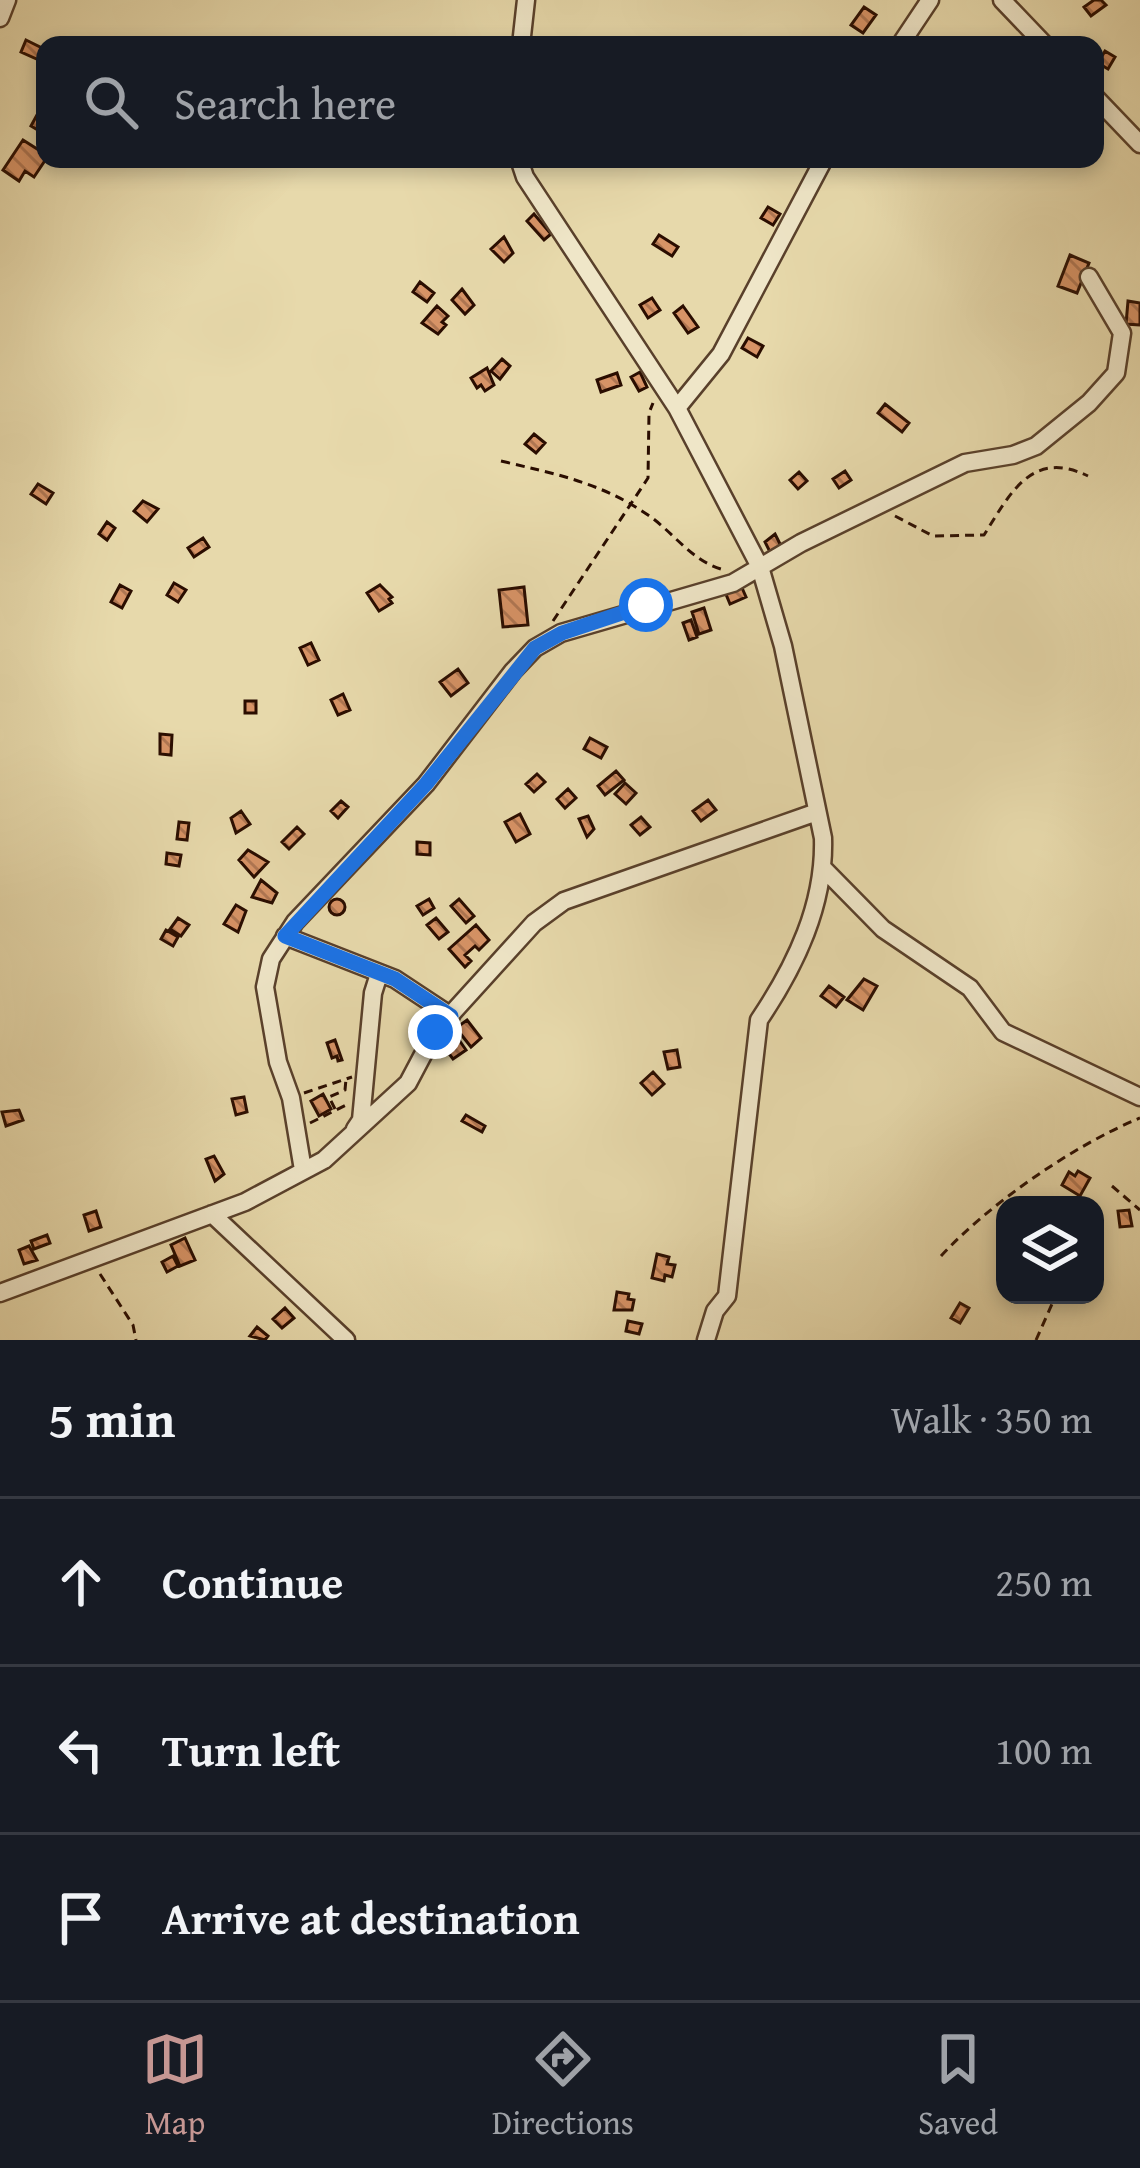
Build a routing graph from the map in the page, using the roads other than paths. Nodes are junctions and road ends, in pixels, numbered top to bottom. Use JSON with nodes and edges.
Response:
{"nodes":[{"id":1,"x":7,"y":0,"type":"edge"},
{"id":2,"x":526,"y":0,"type":"edge"},
{"id":3,"x":930,"y":0,"type":"edge"},
{"id":4,"x":1002,"y":0,"type":"edge"},
{"id":5,"x":0,"y":18,"type":"edge"},
{"id":6,"x":522,"y":36,"type":"edge"},
{"id":7,"x":906,"y":36,"type":"edge"},
{"id":8,"x":1036,"y":36,"type":"edge"},
{"id":9,"x":1104,"y":106,"type":"edge"},
{"id":10,"x":1140,"y":144,"type":"edge"},
{"id":11,"x":522,"y":168,"type":"edge"},
{"id":12,"x":819,"y":168,"type":"edge"},
{"id":13,"x":1090,"y":277,"type":"dead end"},
{"id":14,"x":673,"y":400,"type":"junction"},
{"id":15,"x":760,"y":567,"type":"junction"},
{"id":16,"x":817,"y":812,"type":"junction"},
{"id":17,"x":824,"y":869,"type":"junction"},
{"id":18,"x":285,"y":936,"type":"junction"},
{"id":19,"x":379,"y":974,"type":"junction"},
{"id":20,"x":451,"y":1016,"type":"junction"},
{"id":21,"x":1140,"y":1097,"type":"edge"},
{"id":22,"x":351,"y":1134,"type":"junction"},
{"id":23,"x":303,"y":1170,"type":"junction"},
{"id":24,"x":212,"y":1214,"type":"junction"},
{"id":25,"x":0,"y":1294,"type":"edge"},
{"id":26,"x":346,"y":1340,"type":"edge"},
{"id":27,"x":706,"y":1340,"type":"edge"}],
"edges":[{"from":1,"to":5,"type":"street"},
{"from":2,"to":6,"type":"street"},
{"from":3,"to":7,"type":"street"},
{"from":4,"to":8,"type":"street"},
{"from":9,"to":10,"type":"street"},
{"from":11,"to":14,"type":"street"},
{"from":12,"to":14,"type":"street"},
{"from":13,"to":15,"type":"street"},
{"from":14,"to":15,"type":"street"},
{"from":15,"to":16,"type":"street"},
{"from":15,"to":18,"type":"street"},
{"from":16,"to":17,"type":"street"},
{"from":16,"to":20,"type":"street"},
{"from":17,"to":21,"type":"street"},
{"from":17,"to":27,"type":"street"},
{"from":18,"to":19,"type":"street"},
{"from":18,"to":23,"type":"street"},
{"from":19,"to":20,"type":"street"},
{"from":19,"to":22,"type":"street"},
{"from":20,"to":22,"type":"street"},
{"from":22,"to":23,"type":"street"},
{"from":23,"to":24,"type":"street"},
{"from":24,"to":25,"type":"street"},
{"from":24,"to":26,"type":"street"}]}
